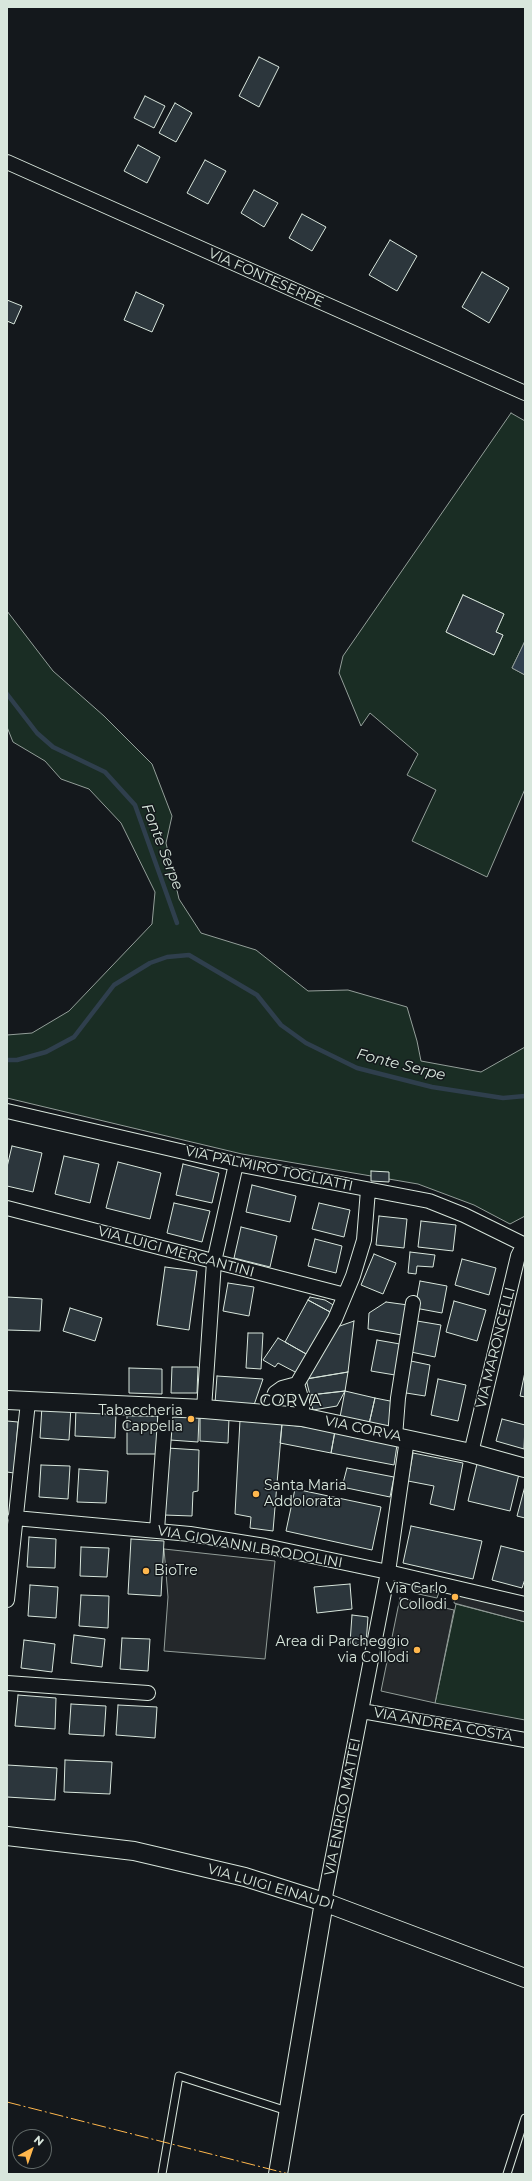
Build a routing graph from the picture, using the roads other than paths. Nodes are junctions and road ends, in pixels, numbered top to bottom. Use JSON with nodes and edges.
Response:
{"nodes":[{"id":1,"x":7,"y":162,"type":"edge"},
{"id":2,"x":525,"y":392,"type":"edge"},
{"id":3,"x":7,"y":1111,"type":"edge"},
{"id":4,"x":236,"y":1164,"type":"junction"},
{"id":5,"x":368,"y":1190,"type":"junction"},
{"id":6,"x":7,"y":1208,"type":"edge"},
{"id":7,"x":524,"y":1245,"type":"edge"},
{"id":8,"x":214,"y":1262,"type":"junction"},
{"id":9,"x":345,"y":1295,"type":"junction"},
{"id":10,"x":413,"y":1303,"type":"dead end"},
{"id":11,"x":297,"y":1384,"type":"junction"},
{"id":12,"x":7,"y":1400,"type":"edge"},
{"id":13,"x":28,"y":1402,"type":"junction"},
{"id":14,"x":166,"y":1407,"type":"junction"},
{"id":15,"x":204,"y":1409,"type":"junction"},
{"id":16,"x":268,"y":1413,"type":"junction"},
{"id":17,"x":302,"y":1417,"type":"junction"},
{"id":18,"x":401,"y":1438,"type":"junction"},
{"id":19,"x":471,"y":1453,"type":"junction"},
{"id":20,"x":525,"y":1468,"type":"edge"},
{"id":21,"x":15,"y":1518,"type":"junction"},
{"id":22,"x":157,"y":1530,"type":"junction"},
{"id":23,"x":388,"y":1572,"type":"junction"},
{"id":24,"x":7,"y":1600,"type":"edge"},
{"id":25,"x":525,"y":1604,"type":"edge"},
{"id":26,"x":7,"y":1683,"type":"edge"},
{"id":27,"x":148,"y":1693,"type":"dead end"},
{"id":28,"x":362,"y":1711,"type":"junction"},
{"id":29,"x":525,"y":1740,"type":"edge"},
{"id":30,"x":7,"y":1836,"type":"edge"},
{"id":31,"x":324,"y":1902,"type":"junction"},
{"id":32,"x":525,"y":1978,"type":"edge"},
{"id":33,"x":287,"y":2111,"type":"junction"},
{"id":34,"x":525,"y":2118,"type":"edge"},
{"id":35,"x":162,"y":2174,"type":"edge"},
{"id":36,"x":278,"y":2174,"type":"edge"},
{"id":37,"x":507,"y":2174,"type":"edge"}],
"edges":[{"from":1,"to":2,"type":"street","name":"VIA FONTESERPE"},
{"from":3,"to":4,"type":"street","name":"VIA PALMIRO TOGLIATTI"},
{"from":4,"to":5,"type":"street","name":"VIA PALMIRO TOGLIATTI"},
{"from":4,"to":8,"type":"street"},
{"from":5,"to":7,"type":"street","name":"VIA PALMIRO TOGLIATTI"},
{"from":5,"to":9,"type":"street"},
{"from":6,"to":8,"type":"street","name":"VIA LUIGI MERCANTINI"},
{"from":7,"to":19,"type":"street","name":"VIA MARONCELLI"},
{"from":8,"to":9,"type":"street","name":"VIA LUIGI MERCANTINI"},
{"from":8,"to":15,"type":"street"},
{"from":9,"to":11,"type":"street"},
{"from":10,"to":18,"type":"street","name":"VIA ENRICO MATTEI"},
{"from":11,"to":16,"type":"street"},
{"from":11,"to":17,"type":"street"},
{"from":12,"to":13,"type":"street","name":"VIA CORVA"},
{"from":13,"to":14,"type":"street","name":"VIA CORVA"},
{"from":13,"to":21,"type":"street"},
{"from":14,"to":15,"type":"street","name":"VIA CORVA"},
{"from":14,"to":22,"type":"street"},
{"from":15,"to":16,"type":"street","name":"VIA CORVA"},
{"from":16,"to":17,"type":"street","name":"VIA CORVA"},
{"from":17,"to":18,"type":"street","name":"VIA CORVA"},
{"from":18,"to":19,"type":"street","name":"VIA CORVA"},
{"from":18,"to":23,"type":"street","name":"VIA ENRICO MATTEI"},
{"from":19,"to":20,"type":"street","name":"VIA CORVA"},
{"from":21,"to":22,"type":"street","name":"VIA GIOVANNI BRODOLINI"},
{"from":21,"to":24,"type":"street"},
{"from":22,"to":23,"type":"street","name":"VIA GIOVANNI BRODOLINI"},
{"from":23,"to":25,"type":"street"},
{"from":23,"to":28,"type":"street","name":"VIA ENRICO MATTEI"},
{"from":26,"to":27,"type":"street"},
{"from":28,"to":29,"type":"street","name":"VIA ANDREA COSTA"},
{"from":28,"to":31,"type":"street","name":"VIA ENRICO MATTEI"},
{"from":30,"to":31,"type":"street","name":"VIA LUIGI EINAUDI"},
{"from":31,"to":32,"type":"street","name":"VIA LUIGI EINAUDI"},
{"from":31,"to":33,"type":"street","name":"VIA ENRICO MATTEI"},
{"from":33,"to":35,"type":"lane"},
{"from":33,"to":36,"type":"street","name":"VIA ENRICO MATTEI"},
{"from":34,"to":37,"type":"lane"}]}
